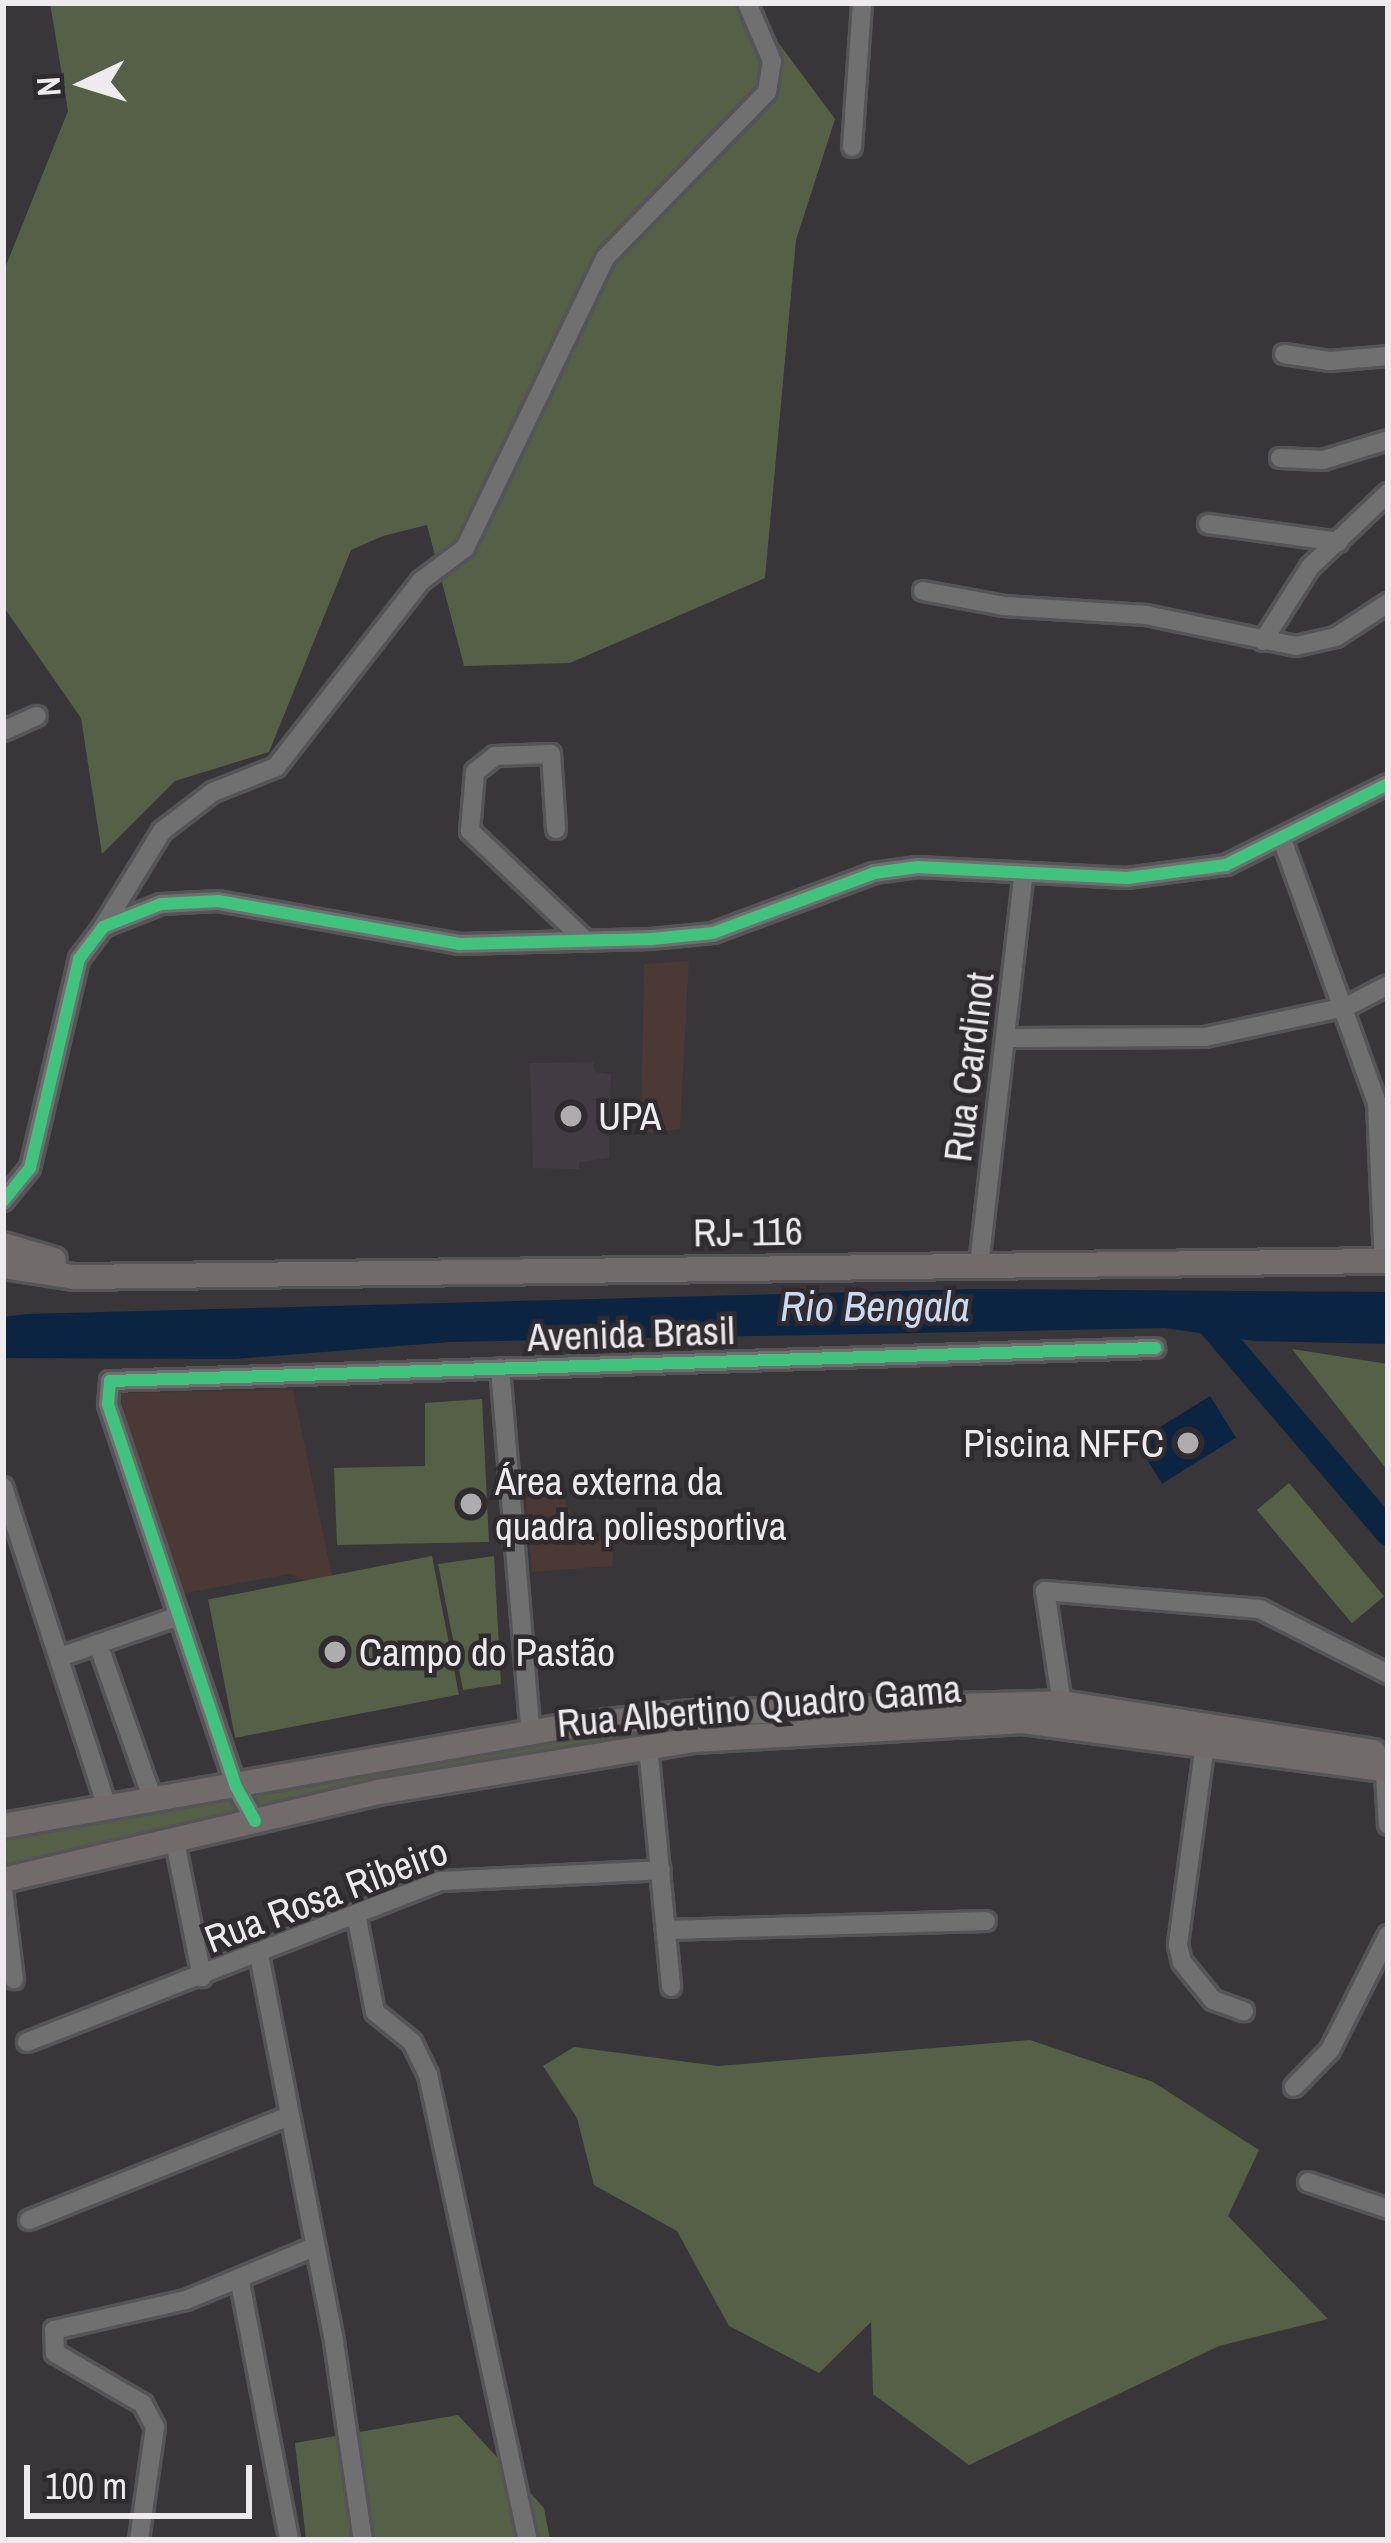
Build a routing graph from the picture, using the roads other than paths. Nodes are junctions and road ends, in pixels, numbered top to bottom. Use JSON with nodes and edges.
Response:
{"nodes":[{"id":1,"x":747,"y":3,"type":"edge"},
{"id":2,"x":862,"y":3,"type":"edge"},
{"id":3,"x":853,"y":147,"type":"dead end"},
{"id":4,"x":1284,"y":354,"type":"dead end"},
{"id":5,"x":1388,"y":356,"type":"edge"},
{"id":6,"x":1388,"y":440,"type":"edge"},
{"id":7,"x":1280,"y":458,"type":"dead end"},
{"id":8,"x":1388,"y":493,"type":"edge"},
{"id":9,"x":1208,"y":524,"type":"dead end"},
{"id":10,"x":1339,"y":542,"type":"junction"},
{"id":11,"x":923,"y":591,"type":"dead end"},
{"id":12,"x":1388,"y":603,"type":"edge"},
{"id":13,"x":1263,"y":641,"type":"junction"},
{"id":14,"x":37,"y":716,"type":"dead end"},
{"id":15,"x":3,"y":730,"type":"edge"},
{"id":16,"x":1388,"y":784,"type":"edge"},
{"id":17,"x":556,"y":829,"type":"dead end"},
{"id":18,"x":1283,"y":842,"type":"junction"},
{"id":19,"x":1023,"y":876,"type":"junction"},
{"id":20,"x":103,"y":927,"type":"junction"},
{"id":21,"x":586,"y":941,"type":"junction"},
{"id":22,"x":1388,"y":985,"type":"edge"},
{"id":23,"x":1346,"y":1007,"type":"junction"},
{"id":24,"x":1006,"y":1038,"type":"junction"},
{"id":25,"x":1382,"y":1102,"type":"edge"},
{"id":26,"x":3,"y":1201,"type":"edge"},
{"id":27,"x":3,"y":1245,"type":"edge"},
{"id":28,"x":1386,"y":1261,"type":"edge"},
{"id":29,"x":979,"y":1265,"type":"junction"},
{"id":30,"x":3,"y":1266,"type":"edge"},
{"id":31,"x":109,"y":1273,"type":"junction"},
{"id":32,"x":1154,"y":1348,"type":"dead end"},
{"id":33,"x":500,"y":1368,"type":"junction"},
{"id":34,"x":3,"y":1487,"type":"edge"},
{"id":35,"x":179,"y":1616,"type":"junction"},
{"id":36,"x":98,"y":1644,"type":"junction"},
{"id":37,"x":60,"y":1657,"type":"junction"},
{"id":38,"x":1388,"y":1674,"type":"edge"},
{"id":39,"x":692,"y":1712,"type":"junction"},
{"id":40,"x":1063,"y":1713,"type":"junction"},
{"id":41,"x":531,"y":1734,"type":"junction"},
{"id":42,"x":694,"y":1740,"type":"junction"},
{"id":43,"x":1205,"y":1744,"type":"junction"},
{"id":44,"x":648,"y":1746,"type":"junction"},
{"id":45,"x":1386,"y":1762,"type":"edge"},
{"id":46,"x":236,"y":1786,"type":"junction"},
{"id":47,"x":153,"y":1800,"type":"junction"},
{"id":48,"x":107,"y":1808,"type":"junction"},
{"id":49,"x":255,"y":1820,"type":"junction"},
{"id":50,"x":1388,"y":1825,"type":"edge"},
{"id":51,"x":3,"y":1826,"type":"edge"},
{"id":52,"x":174,"y":1837,"type":"junction"},
{"id":53,"x":661,"y":1870,"type":"junction"},
{"id":54,"x":3,"y":1880,"type":"edge"},
{"id":55,"x":3,"y":1890,"type":"edge"},
{"id":56,"x":356,"y":1914,"type":"junction"},
{"id":57,"x":986,"y":1922,"type":"dead end"},
{"id":58,"x":666,"y":1930,"type":"junction"},
{"id":59,"x":1388,"y":1935,"type":"edge"},
{"id":60,"x":259,"y":1955,"type":"junction"},
{"id":61,"x":202,"y":1978,"type":"junction"},
{"id":62,"x":14,"y":1979,"type":"dead end"},
{"id":63,"x":670,"y":1987,"type":"dead end"},
{"id":64,"x":1244,"y":2011,"type":"dead end"},
{"id":65,"x":27,"y":2042,"type":"dead end"},
{"id":66,"x":1294,"y":2087,"type":"dead end"},
{"id":67,"x":289,"y":2116,"type":"junction"},
{"id":68,"x":1308,"y":2182,"type":"dead end"},
{"id":69,"x":1388,"y":2209,"type":"edge"},
{"id":70,"x":29,"y":2220,"type":"dead end"},
{"id":71,"x":314,"y":2247,"type":"junction"},
{"id":72,"x":240,"y":2282,"type":"junction"},
{"id":73,"x":139,"y":2540,"type":"edge"},
{"id":74,"x":289,"y":2540,"type":"edge"},
{"id":75,"x":363,"y":2540,"type":"edge"},
{"id":76,"x":528,"y":2540,"type":"edge"}],
"edges":[{"from":1,"to":20,"type":"street"},
{"from":2,"to":3,"type":"street"},
{"from":4,"to":5,"type":"street"},
{"from":6,"to":7,"type":"street"},
{"from":8,"to":10,"type":"street"},
{"from":9,"to":10,"type":"street"},
{"from":10,"to":13,"type":"street"},
{"from":11,"to":13,"type":"street"},
{"from":12,"to":13,"type":"street"},
{"from":14,"to":15,"type":"street"},
{"from":16,"to":18,"type":"street"},
{"from":17,"to":21,"type":"street"},
{"from":18,"to":19,"type":"street"},
{"from":18,"to":23,"type":"street"},
{"from":19,"to":21,"type":"street"},
{"from":19,"to":24,"type":"street","name":"Rua Cardinot"},
{"from":20,"to":21,"type":"street"},
{"from":20,"to":26,"type":"street"},
{"from":22,"to":23,"type":"street"},
{"from":23,"to":24,"type":"street"},
{"from":23,"to":25,"type":"street"},
{"from":24,"to":29,"type":"street","name":"Rua Cardinot"},
{"from":25,"to":28,"type":"street"},
{"from":27,"to":31,"type":"main road","name":"RJ- 116"},
{"from":28,"to":29,"type":"main road","name":"RJ- 116"},
{"from":29,"to":31,"type":"main road","name":"RJ- 116"},
{"from":30,"to":31,"type":"main road","name":"RJ- 116"},
{"from":32,"to":33,"type":"street","name":"Avenida Brasil"},
{"from":33,"to":35,"type":"street","name":"Avenida Brasil"},
{"from":33,"to":41,"type":"street"},
{"from":34,"to":37,"type":"street"},
{"from":35,"to":36,"type":"street"},
{"from":35,"to":46,"type":"street"},
{"from":36,"to":37,"type":"street"},
{"from":36,"to":47,"type":"street"},
{"from":37,"to":48,"type":"street"},
{"from":38,"to":40,"type":"street"},
{"from":39,"to":40,"type":"main road","name":"Rua Albertino Quadro Gama"},
{"from":39,"to":41,"type":"main road","name":"Rua Albertino Quadro Gama"},
{"from":39,"to":42,"type":"main road"},
{"from":40,"to":42,"type":"main road","name":"Rua Albertino Quadro Gama"},
{"from":40,"to":43,"type":"main road","name":"Rua Albertino Quadro Gama"},
{"from":40,"to":45,"type":"main road","name":"Rua Albertino Quadro Gama"},
{"from":41,"to":46,"type":"main road","name":"Rua Albertino Quadro Gama"},
{"from":42,"to":44,"type":"main road","name":"Rua Albertino Quadro Gama"},
{"from":43,"to":45,"type":"main road","name":"Rua Albertino Quadro Gama"},
{"from":43,"to":64,"type":"street"},
{"from":44,"to":49,"type":"main road","name":"Rua Albertino Quadro Gama"},
{"from":44,"to":53,"type":"street"},
{"from":45,"to":50,"type":"street"},
{"from":46,"to":47,"type":"main road","name":"Rua Albertino Quadro Gama"},
{"from":46,"to":49,"type":"street"},
{"from":47,"to":48,"type":"main road","name":"Rua Albertino Quadro Gama"},
{"from":48,"to":51,"type":"main road","name":"Rua Albertino Quadro Gama"},
{"from":49,"to":52,"type":"main road","name":"Rua Albertino Quadro Gama"},
{"from":52,"to":54,"type":"main road","name":"Rua Albertino Quadro Gama"},
{"from":52,"to":61,"type":"street"},
{"from":53,"to":56,"type":"street","name":"Rua Rosa Ribeiro"},
{"from":53,"to":58,"type":"street"},
{"from":55,"to":62,"type":"street"},
{"from":56,"to":60,"type":"street","name":"Rua Rosa Ribeiro"},
{"from":56,"to":76,"type":"street"},
{"from":57,"to":58,"type":"street"},
{"from":58,"to":63,"type":"street"},
{"from":59,"to":66,"type":"street"},
{"from":60,"to":61,"type":"street","name":"Rua Rosa Ribeiro"},
{"from":60,"to":67,"type":"street"},
{"from":61,"to":65,"type":"street","name":"Rua Rosa Ribeiro"},
{"from":67,"to":70,"type":"street"},
{"from":67,"to":71,"type":"street"},
{"from":68,"to":69,"type":"street"},
{"from":71,"to":72,"type":"street"},
{"from":71,"to":75,"type":"street"},
{"from":72,"to":73,"type":"street"},
{"from":72,"to":74,"type":"street"}]}
